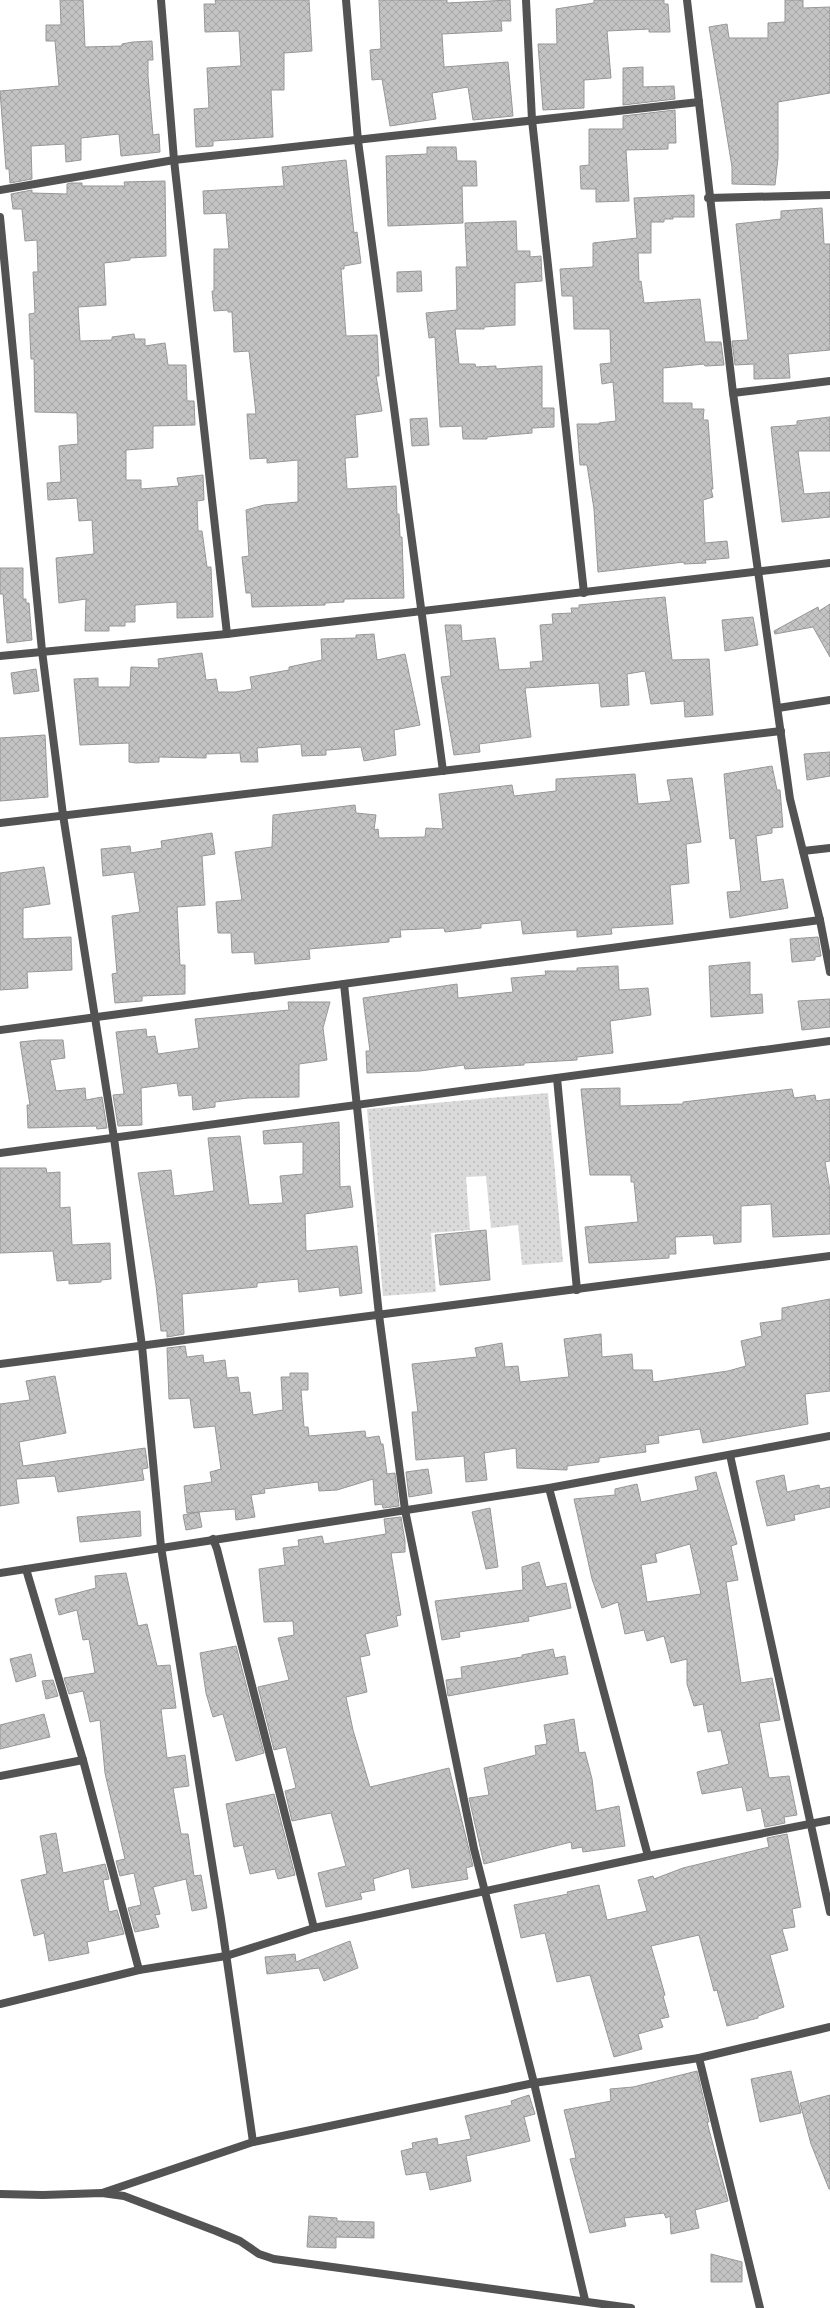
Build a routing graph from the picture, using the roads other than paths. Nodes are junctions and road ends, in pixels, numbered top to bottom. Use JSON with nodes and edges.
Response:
{"nodes":[{"id":1,"x":162,"y":0,"type":"edge"},
{"id":2,"x":346,"y":0,"type":"edge"},
{"id":3,"x":526,"y":0,"type":"edge"},
{"id":4,"x":687,"y":0,"type":"edge"},
{"id":5,"x":699,"y":102,"type":"junction"},
{"id":6,"x":532,"y":120,"type":"junction"},
{"id":7,"x":358,"y":141,"type":"junction"},
{"id":8,"x":174,"y":160,"type":"junction"},
{"id":9,"x":0,"y":190,"type":"edge"},
{"id":10,"x":830,"y":195,"type":"edge"},
{"id":11,"x":708,"y":198,"type":"junction"},
{"id":12,"x":0,"y":217,"type":"edge"},
{"id":13,"x":830,"y":381,"type":"edge"},
{"id":14,"x":733,"y":393,"type":"junction"},
{"id":15,"x":830,"y":563,"type":"edge"},
{"id":16,"x":757,"y":573,"type":"junction"},
{"id":17,"x":584,"y":593,"type":"junction"},
{"id":18,"x":423,"y":609,"type":"junction"},
{"id":19,"x":227,"y":634,"type":"junction"},
{"id":20,"x":42,"y":652,"type":"junction"},
{"id":21,"x":0,"y":656,"type":"edge"},
{"id":22,"x":830,"y":700,"type":"edge"},
{"id":23,"x":778,"y":708,"type":"junction"},
{"id":24,"x":781,"y":731,"type":"junction"},
{"id":25,"x":443,"y":771,"type":"junction"},
{"id":26,"x":63,"y":815,"type":"junction"},
{"id":27,"x":0,"y":823,"type":"edge"},
{"id":28,"x":830,"y":848,"type":"edge"},
{"id":29,"x":803,"y":851,"type":"junction"},
{"id":30,"x":820,"y":920,"type":"junction"},
{"id":31,"x":830,"y":972,"type":"edge"},
{"id":32,"x":344,"y":984,"type":"junction"},
{"id":33,"x":93,"y":1018,"type":"junction"},
{"id":34,"x":0,"y":1030,"type":"edge"},
{"id":35,"x":830,"y":1041,"type":"edge"},
{"id":36,"x":557,"y":1078,"type":"junction"},
{"id":37,"x":357,"y":1105,"type":"junction"},
{"id":38,"x":114,"y":1138,"type":"junction"},
{"id":39,"x":0,"y":1153,"type":"edge"},
{"id":40,"x":830,"y":1256,"type":"edge"},
{"id":41,"x":577,"y":1290,"type":"junction"},
{"id":42,"x":379,"y":1315,"type":"junction"},
{"id":43,"x":142,"y":1346,"type":"junction"},
{"id":44,"x":0,"y":1364,"type":"edge"},
{"id":45,"x":830,"y":1436,"type":"edge"},
{"id":46,"x":730,"y":1455,"type":"junction"},
{"id":47,"x":549,"y":1488,"type":"junction"},
{"id":48,"x":405,"y":1510,"type":"junction"},
{"id":49,"x":213,"y":1539,"type":"junction"},
{"id":50,"x":161,"y":1547,"type":"junction"},
{"id":51,"x":26,"y":1569,"type":"junction"},
{"id":52,"x":0,"y":1573,"type":"edge"},
{"id":53,"x":83,"y":1760,"type":"junction"},
{"id":54,"x":0,"y":1776,"type":"edge"},
{"id":55,"x":830,"y":1820,"type":"edge"},
{"id":56,"x":810,"y":1825,"type":"junction"},
{"id":57,"x":648,"y":1856,"type":"junction"},
{"id":58,"x":485,"y":1891,"type":"junction"},
{"id":59,"x":830,"y":1912,"type":"edge"},
{"id":60,"x":314,"y":1928,"type":"junction"},
{"id":61,"x":226,"y":1956,"type":"junction"},
{"id":62,"x":139,"y":1970,"type":"junction"},
{"id":63,"x":0,"y":2004,"type":"edge"},
{"id":64,"x":830,"y":2027,"type":"edge"},
{"id":65,"x":699,"y":2058,"type":"junction"},
{"id":66,"x":534,"y":2083,"type":"junction"},
{"id":67,"x":253,"y":2142,"type":"junction"},
{"id":68,"x":102,"y":2193,"type":"junction"},
{"id":69,"x":0,"y":2194,"type":"edge"},
{"id":70,"x":585,"y":2300,"type":"junction"},
{"id":71,"x":631,"y":2308,"type":"edge"},
{"id":72,"x":760,"y":2308,"type":"edge"}],
"edges":[{"from":1,"to":8,"type":"street"},
{"from":2,"to":7,"type":"street"},
{"from":3,"to":6,"type":"street"},
{"from":4,"to":5,"type":"street"},
{"from":5,"to":6,"type":"street"},
{"from":5,"to":11,"type":"street"},
{"from":6,"to":7,"type":"street"},
{"from":6,"to":17,"type":"street"},
{"from":7,"to":8,"type":"street"},
{"from":7,"to":18,"type":"street"},
{"from":8,"to":9,"type":"street"},
{"from":8,"to":19,"type":"street"},
{"from":10,"to":11,"type":"street"},
{"from":11,"to":14,"type":"street"},
{"from":12,"to":20,"type":"street"},
{"from":13,"to":14,"type":"street"},
{"from":14,"to":16,"type":"street"},
{"from":15,"to":16,"type":"street"},
{"from":16,"to":17,"type":"street"},
{"from":16,"to":23,"type":"street"},
{"from":17,"to":18,"type":"street"},
{"from":18,"to":19,"type":"street"},
{"from":18,"to":25,"type":"street"},
{"from":19,"to":20,"type":"street"},
{"from":20,"to":21,"type":"street"},
{"from":20,"to":26,"type":"street"},
{"from":22,"to":23,"type":"street"},
{"from":23,"to":24,"type":"street"},
{"from":24,"to":25,"type":"street"},
{"from":24,"to":29,"type":"street"},
{"from":25,"to":26,"type":"street"},
{"from":26,"to":27,"type":"street"},
{"from":26,"to":33,"type":"street"},
{"from":28,"to":29,"type":"street"},
{"from":29,"to":30,"type":"street"},
{"from":30,"to":31,"type":"street"},
{"from":30,"to":32,"type":"street"},
{"from":32,"to":33,"type":"street"},
{"from":32,"to":37,"type":"street"},
{"from":33,"to":34,"type":"street"},
{"from":33,"to":38,"type":"street"},
{"from":35,"to":36,"type":"street"},
{"from":36,"to":37,"type":"street"},
{"from":36,"to":41,"type":"street"},
{"from":37,"to":38,"type":"street"},
{"from":37,"to":42,"type":"street"},
{"from":38,"to":39,"type":"street"},
{"from":38,"to":43,"type":"street"},
{"from":40,"to":41,"type":"street"},
{"from":41,"to":42,"type":"street"},
{"from":42,"to":43,"type":"street"},
{"from":42,"to":48,"type":"street"},
{"from":43,"to":44,"type":"street"},
{"from":43,"to":50,"type":"street"},
{"from":45,"to":46,"type":"street"},
{"from":46,"to":47,"type":"street"},
{"from":46,"to":56,"type":"street"},
{"from":47,"to":48,"type":"street"},
{"from":47,"to":57,"type":"street"},
{"from":48,"to":49,"type":"street"},
{"from":48,"to":58,"type":"street"},
{"from":49,"to":50,"type":"street"},
{"from":49,"to":60,"type":"street"},
{"from":50,"to":51,"type":"street"},
{"from":50,"to":61,"type":"street"},
{"from":51,"to":52,"type":"street"},
{"from":51,"to":53,"type":"street"},
{"from":53,"to":54,"type":"street"},
{"from":53,"to":62,"type":"street"},
{"from":55,"to":56,"type":"street"},
{"from":56,"to":57,"type":"street"},
{"from":56,"to":59,"type":"street"},
{"from":57,"to":58,"type":"street"},
{"from":58,"to":60,"type":"street"},
{"from":58,"to":66,"type":"street"},
{"from":60,"to":61,"type":"street"},
{"from":61,"to":62,"type":"street"},
{"from":61,"to":67,"type":"street"},
{"from":62,"to":63,"type":"street"},
{"from":64,"to":65,"type":"street"},
{"from":65,"to":66,"type":"street"},
{"from":65,"to":72,"type":"street"},
{"from":66,"to":67,"type":"street"},
{"from":66,"to":70,"type":"street"},
{"from":67,"to":68,"type":"street"},
{"from":68,"to":69,"type":"street"},
{"from":68,"to":70,"type":"street"},
{"from":70,"to":71,"type":"street"}]}
